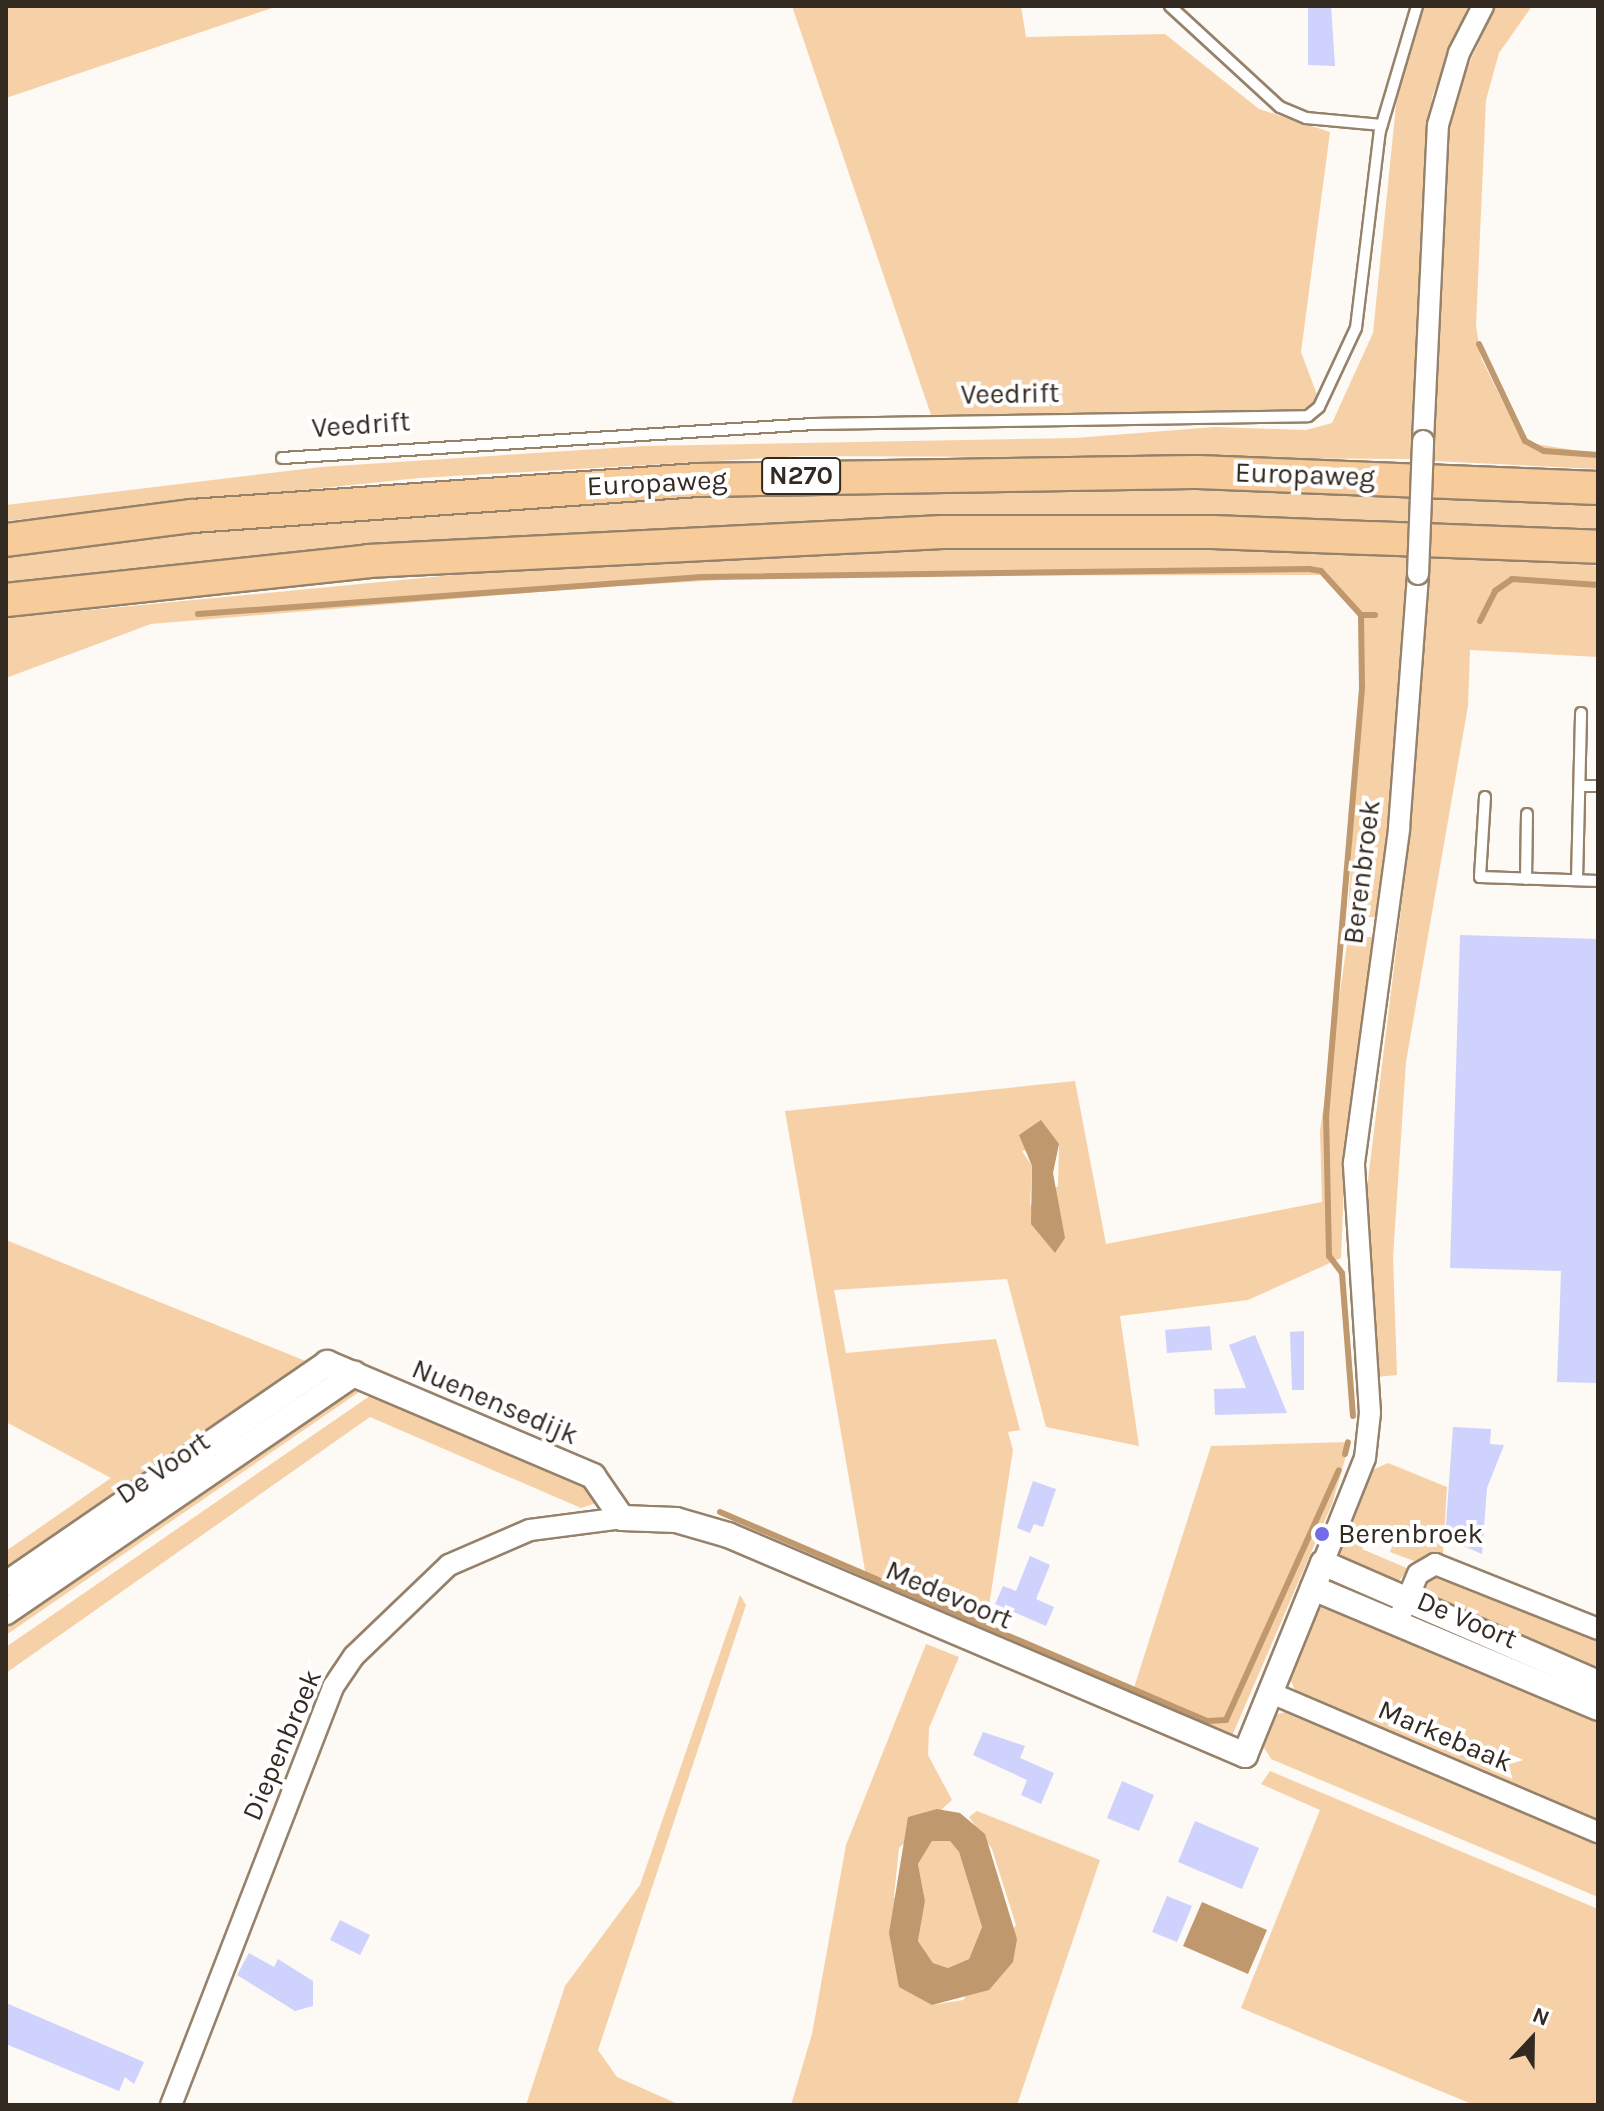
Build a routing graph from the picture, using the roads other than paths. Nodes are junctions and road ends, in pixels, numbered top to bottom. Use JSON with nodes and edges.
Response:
{"nodes":[{"id":1,"x":1170,"y":6,"type":"edge"},
{"id":2,"x":1417,"y":6,"type":"edge"},
{"id":3,"x":1483,"y":6,"type":"edge"},
{"id":4,"x":1382,"y":125,"type":"junction"},
{"id":5,"x":282,"y":458,"type":"dead end"},
{"id":6,"x":1598,"y":488,"type":"edge"},
{"id":7,"x":6,"y":540,"type":"edge"},
{"id":8,"x":1598,"y":547,"type":"edge"},
{"id":9,"x":6,"y":600,"type":"edge"},
{"id":10,"x":1581,"y":713,"type":"dead end"},
{"id":11,"x":1581,"y":786,"type":"junction"},
{"id":12,"x":1598,"y":786,"type":"edge"},
{"id":13,"x":1485,"y":797,"type":"dead end"},
{"id":14,"x":1527,"y":814,"type":"dead end"},
{"id":15,"x":1526,"y":879,"type":"junction"},
{"id":16,"x":1577,"y":880,"type":"junction"},
{"id":17,"x":1598,"y":881,"type":"edge"},
{"id":18,"x":327,"y":1363,"type":"joint"},
{"id":19,"x":354,"y":1374,"type":"junction"},
{"id":20,"x":622,"y":1518,"type":"junction"},
{"id":21,"x":1323,"y":1563,"type":"junction"},
{"id":22,"x":6,"y":1584,"type":"edge"},
{"id":23,"x":1313,"y":1588,"type":"junction"},
{"id":24,"x":6,"y":1612,"type":"edge"},
{"id":25,"x":1401,"y":1612,"type":"junction"},
{"id":26,"x":1598,"y":1629,"type":"edge"},
{"id":27,"x":1598,"y":1683,"type":"edge"},
{"id":28,"x":1269,"y":1692,"type":"junction"},
{"id":29,"x":1598,"y":1708,"type":"edge"},
{"id":30,"x":1245,"y":1755,"type":"joint"},
{"id":31,"x":1598,"y":1832,"type":"edge"},
{"id":32,"x":171,"y":2105,"type":"edge"}],
"edges":[{"from":1,"to":4,"type":"lane"},
{"from":2,"to":4,"type":"lane","name":"Veedrift"},
{"from":3,"to":21,"type":"street","name":"Berenbroek","bridge":true},
{"from":4,"to":5,"type":"lane","name":"Veedrift"},
{"from":6,"to":7,"type":"highway","name":"Europaweg","number":"N270"},
{"from":8,"to":9,"type":"highway","number":"N270"},
{"from":10,"to":11,"type":"lane"},
{"from":11,"to":12,"type":"lane"},
{"from":11,"to":16,"type":"lane"},
{"from":13,"to":15,"type":"lane"},
{"from":14,"to":15,"type":"lane"},
{"from":15,"to":16,"type":"lane"},
{"from":16,"to":17,"type":"lane"},
{"from":18,"to":19,"type":"street","name":"Nuenensedijk"},
{"from":18,"to":22,"type":"street","name":"De Voort"},
{"from":19,"to":20,"type":"street","name":"Nuenensedijk"},
{"from":19,"to":24,"type":"street","name":"De Voort"},
{"from":20,"to":30,"type":"street","name":"Medevoort"},
{"from":20,"to":32,"type":"street","name":"Diepenbroek"},
{"from":21,"to":23,"type":"street","name":"Berenbroek"},
{"from":21,"to":25,"type":"street","name":"De Voort"},
{"from":23,"to":25,"type":"street","name":"De Voort"},
{"from":23,"to":28,"type":"street","name":"Berenbroek"},
{"from":25,"to":26,"type":"street"},
{"from":25,"to":27,"type":"street","name":"De Voort"},
{"from":25,"to":29,"type":"street","name":"De Voort"},
{"from":28,"to":30,"type":"street","name":"Berenbroek"},
{"from":28,"to":31,"type":"street","name":"Markebaak"}]}
